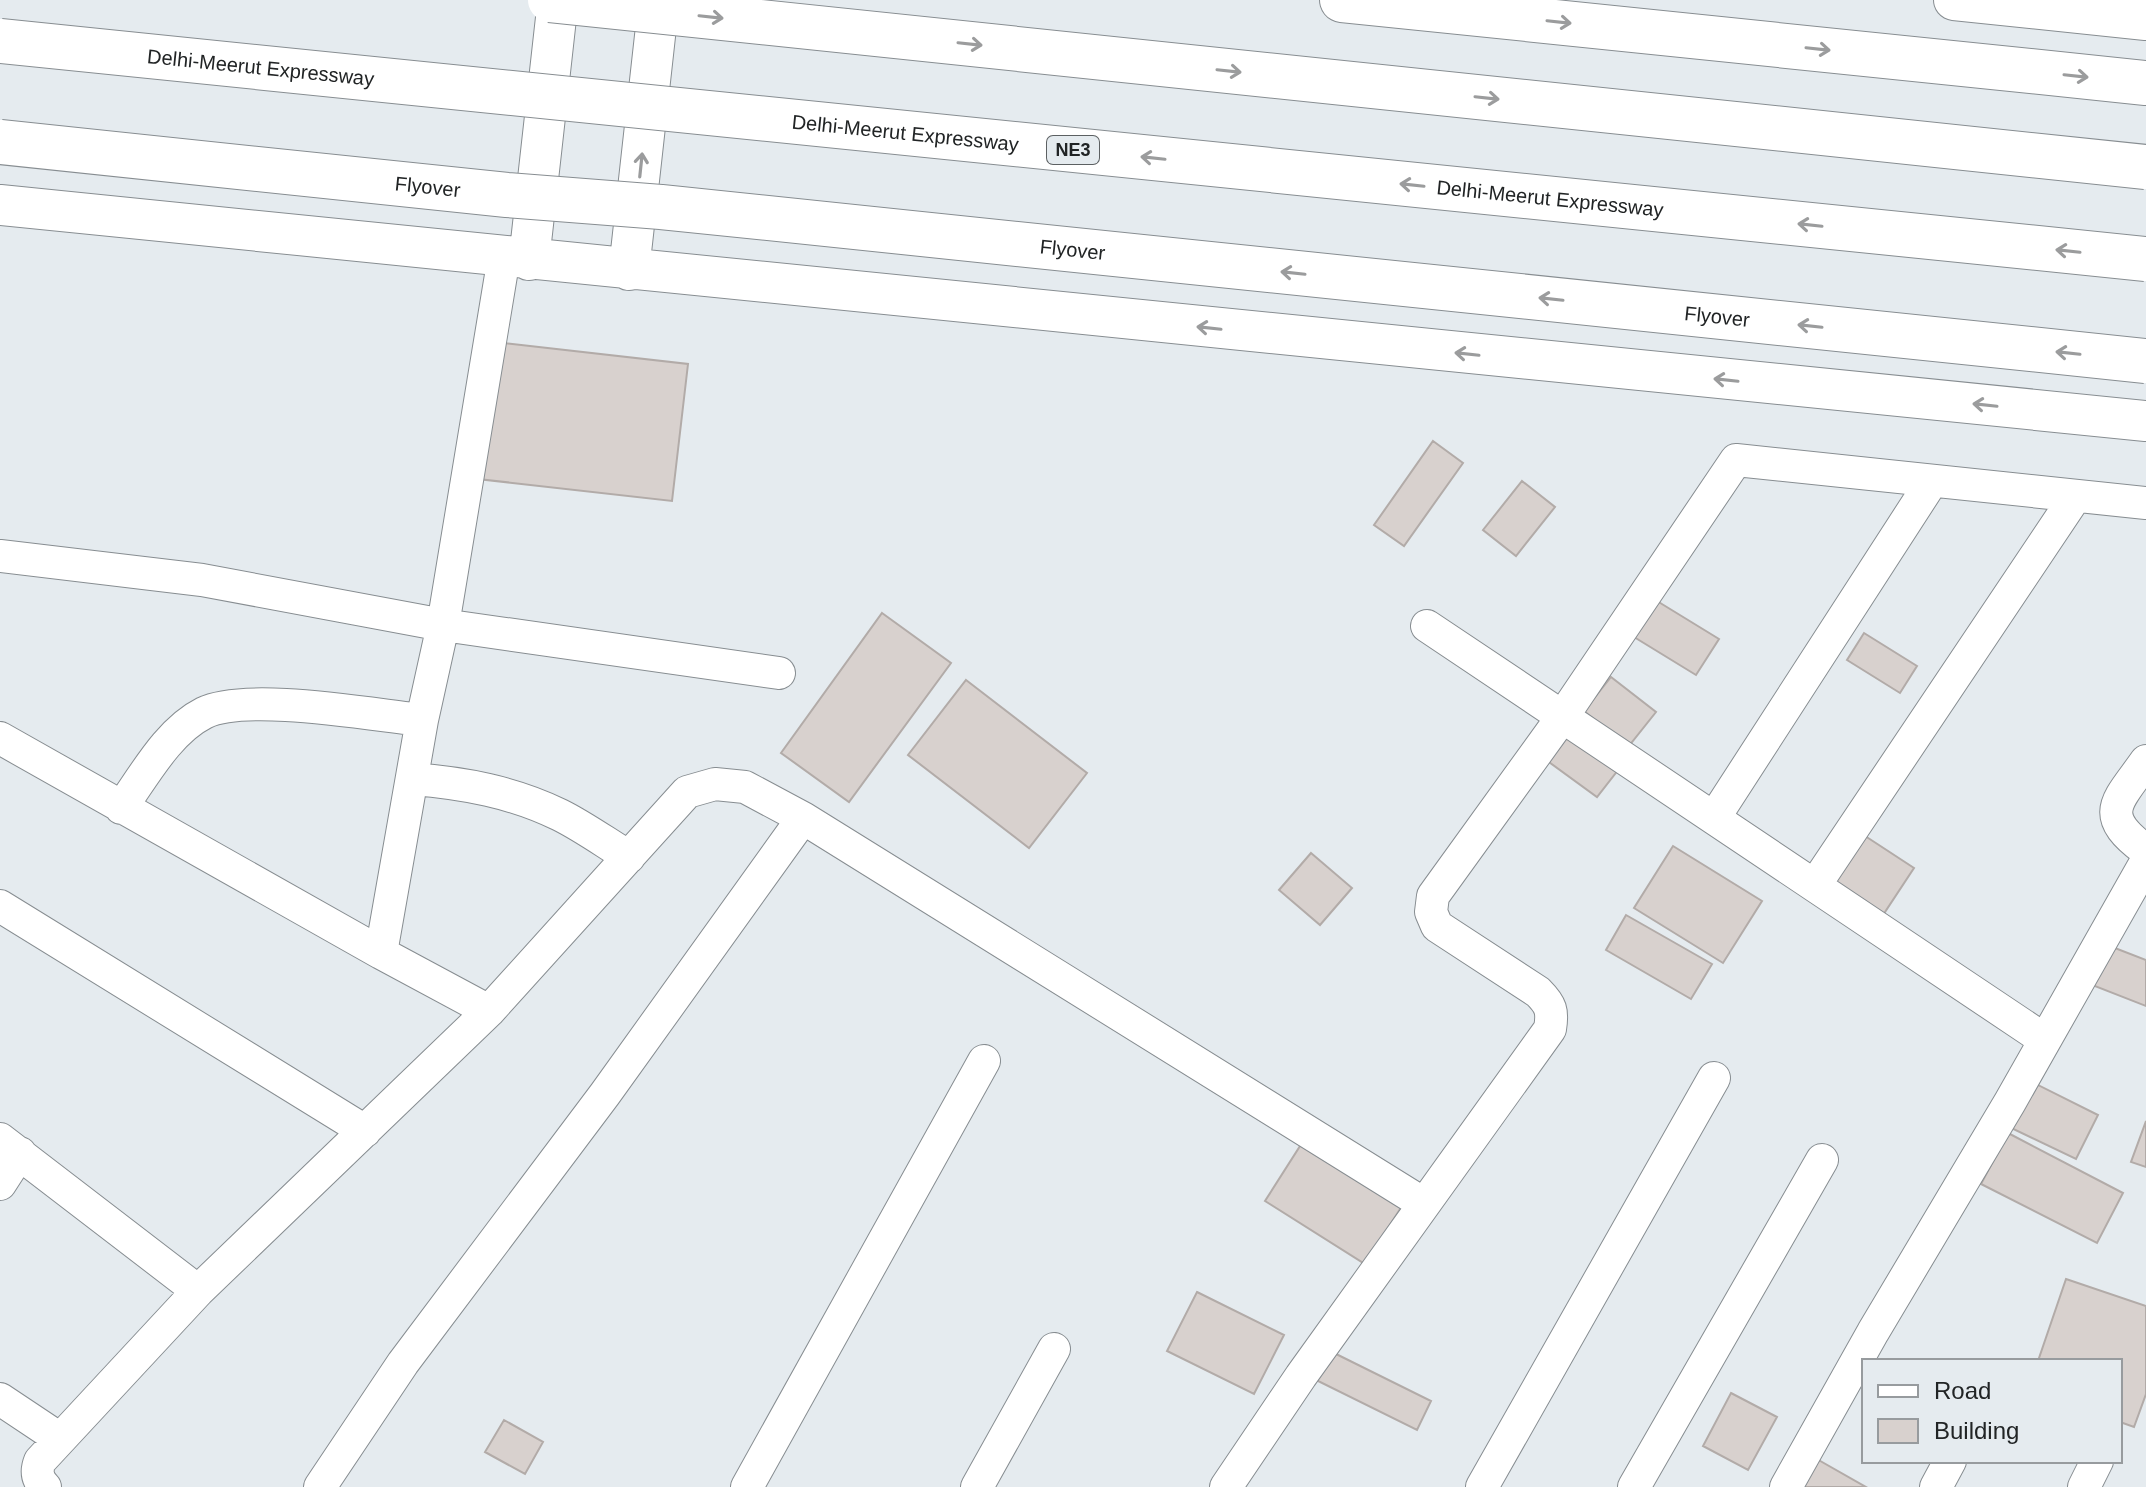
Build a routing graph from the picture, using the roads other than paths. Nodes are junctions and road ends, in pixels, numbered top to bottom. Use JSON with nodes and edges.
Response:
{"nodes":[{"id":1,"x":550,"y":0,"type":"edge"},
{"id":2,"x":558,"y":0,"type":"edge"},
{"id":3,"x":659,"y":0,"type":"edge"},
{"id":4,"x":1342,"y":0,"type":"edge"},
{"id":5,"x":1954,"y":0,"type":"edge"},
{"id":6,"x":2146,"y":20,"type":"edge"},
{"id":7,"x":0,"y":41,"type":"edge"},
{"id":8,"x":2146,"y":83,"type":"edge"},
{"id":9,"x":0,"y":142,"type":"edge"},
{"id":10,"x":2146,"y":167,"type":"edge"},
{"id":11,"x":0,"y":205,"type":"edge"},
{"id":12,"x":517,"y":259,"type":"junction"},
{"id":13,"x":2146,"y":259,"type":"edge"},
{"id":14,"x":629,"y":270,"type":"junction"},
{"id":15,"x":2146,"y":361,"type":"edge"},
{"id":16,"x":2146,"y":421,"type":"edge"},
{"id":17,"x":1932,"y":481,"type":"junction"},
{"id":18,"x":2075,"y":497,"type":"junction"},
{"id":19,"x":2146,"y":503,"type":"edge"},
{"id":20,"x":0,"y":556,"type":"edge"},
{"id":21,"x":443,"y":625,"type":"junction"},
{"id":22,"x":1427,"y":626,"type":"dead end"},
{"id":23,"x":779,"y":673,"type":"dead end"},
{"id":24,"x":1563,"y":716,"type":"junction"},
{"id":25,"x":422,"y":720,"type":"junction"},
{"id":26,"x":0,"y":738,"type":"edge"},
{"id":27,"x":2146,"y":761,"type":"edge"},
{"id":28,"x":412,"y":779,"type":"junction"},
{"id":29,"x":121,"y":808,"type":"junction"},
{"id":30,"x":803,"y":818,"type":"junction"},
{"id":31,"x":1714,"y":818,"type":"junction"},
{"id":32,"x":2146,"y":853,"type":"edge"},
{"id":33,"x":629,"y":857,"type":"junction"},
{"id":34,"x":2146,"y":862,"type":"edge"},
{"id":35,"x":1815,"y":885,"type":"junction"},
{"id":36,"x":0,"y":906,"type":"edge"},
{"id":37,"x":381,"y":953,"type":"junction"},
{"id":38,"x":489,"y":1011,"type":"junction"},
{"id":39,"x":2045,"y":1040,"type":"junction"},
{"id":40,"x":984,"y":1061,"type":"dead end"},
{"id":41,"x":1714,"y":1078,"type":"dead end"},
{"id":42,"x":365,"y":1131,"type":"junction"},
{"id":43,"x":10,"y":1146,"type":"edge"},
{"id":44,"x":1822,"y":1160,"type":"dead end"},
{"id":45,"x":0,"y":1184,"type":"edge"},
{"id":46,"x":1424,"y":1204,"type":"junction"},
{"id":47,"x":198,"y":1291,"type":"junction"},
{"id":48,"x":1054,"y":1349,"type":"dead end"},
{"id":49,"x":0,"y":1399,"type":"edge"},
{"id":50,"x":60,"y":1439,"type":"junction"},
{"id":51,"x":1949,"y":1463,"type":"edge"},
{"id":52,"x":2096,"y":1463,"type":"edge"},
{"id":53,"x":45,"y":1487,"type":"edge"},
{"id":54,"x":320,"y":1487,"type":"edge"},
{"id":55,"x":747,"y":1487,"type":"edge"},
{"id":56,"x":977,"y":1487,"type":"edge"},
{"id":57,"x":1226,"y":1487,"type":"edge"},
{"id":58,"x":1482,"y":1487,"type":"edge"},
{"id":59,"x":1634,"y":1487,"type":"edge"},
{"id":60,"x":1786,"y":1487,"type":"edge"},
{"id":61,"x":1936,"y":1487,"type":"edge"},
{"id":62,"x":2084,"y":1487,"type":"edge"}],
"edges":[{"from":1,"to":10,"type":"highway","one_way":true,"bridge":true},
{"from":2,"to":12,"type":"street"},
{"from":14,"to":3,"type":"street","one_way":true},
{"from":4,"to":8,"type":"highway","one_way":true},
{"from":5,"to":6,"type":"street"},
{"from":13,"to":7,"type":"highway","name":"Delhi-Meerut Expressway","number":"NE3","one_way":true,"bridge":true},
{"from":15,"to":9,"type":"highway","name":"Flyover","one_way":true,"bridge":true},
{"from":11,"to":12,"type":"street"},
{"from":12,"to":14,"type":"street"},
{"from":12,"to":21,"type":"street"},
{"from":16,"to":14,"type":"street","one_way":true},
{"from":17,"to":18,"type":"street"},
{"from":17,"to":24,"type":"street"},
{"from":17,"to":31,"type":"street"},
{"from":18,"to":19,"type":"street"},
{"from":18,"to":35,"type":"street"},
{"from":20,"to":21,"type":"street"},
{"from":21,"to":23,"type":"street"},
{"from":21,"to":25,"type":"street"},
{"from":22,"to":24,"type":"street"},
{"from":24,"to":31,"type":"street"},
{"from":24,"to":46,"type":"street"},
{"from":25,"to":28,"type":"street"},
{"from":25,"to":29,"type":"street"},
{"from":26,"to":29,"type":"street"},
{"from":27,"to":32,"type":"street"},
{"from":28,"to":33,"type":"street"},
{"from":28,"to":37,"type":"street"},
{"from":29,"to":37,"type":"street"},
{"from":30,"to":33,"type":"street"},
{"from":30,"to":46,"type":"street"},
{"from":30,"to":54,"type":"street"},
{"from":31,"to":35,"type":"street"},
{"from":33,"to":38,"type":"street"},
{"from":34,"to":39,"type":"street"},
{"from":35,"to":39,"type":"street"},
{"from":36,"to":42,"type":"street"},
{"from":37,"to":38,"type":"street"},
{"from":38,"to":42,"type":"street"},
{"from":39,"to":60,"type":"street"},
{"from":40,"to":55,"type":"street"},
{"from":41,"to":58,"type":"street"},
{"from":42,"to":47,"type":"street"},
{"from":43,"to":45,"type":"street"},
{"from":43,"to":47,"type":"street"},
{"from":44,"to":59,"type":"street"},
{"from":46,"to":57,"type":"street"},
{"from":47,"to":50,"type":"street"},
{"from":48,"to":56,"type":"street"},
{"from":49,"to":50,"type":"street"},
{"from":50,"to":53,"type":"street"},
{"from":51,"to":61,"type":"street"},
{"from":52,"to":62,"type":"street"}]}
